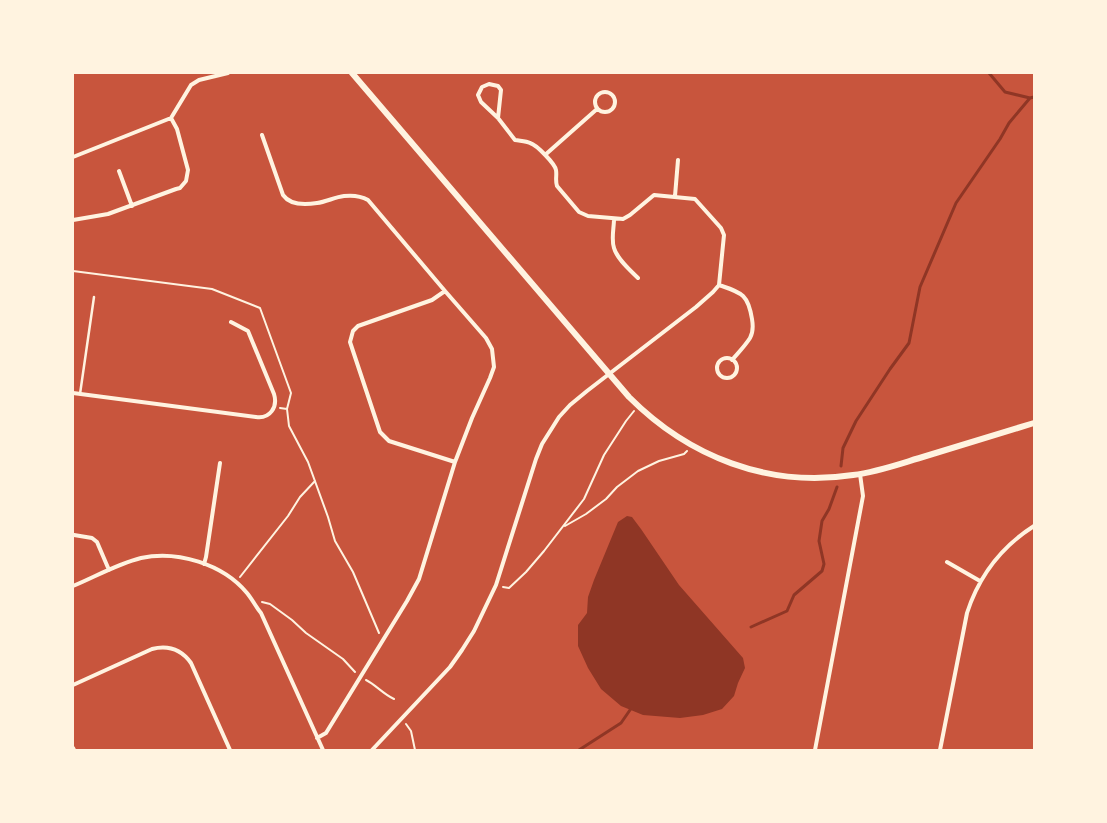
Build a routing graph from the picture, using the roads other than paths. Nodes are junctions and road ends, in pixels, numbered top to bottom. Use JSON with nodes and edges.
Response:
{"nodes":[{"id":1,"x":228,"y":73,"type":"edge"},
{"id":2,"x":352,"y":73,"type":"edge"},
{"id":3,"x":597,"y":109,"type":"junction"},
{"id":4,"x":171,"y":118,"type":"junction"},
{"id":5,"x":498,"y":118,"type":"junction"},
{"id":6,"x":262,"y":135,"type":"dead end"},
{"id":7,"x":545,"y":155,"type":"junction"},
{"id":8,"x":73,"y":157,"type":"edge"},
{"id":9,"x":678,"y":160,"type":"dead end"},
{"id":10,"x":119,"y":171,"type":"dead end"},
{"id":11,"x":675,"y":196,"type":"junction"},
{"id":12,"x":132,"y":206,"type":"junction"},
{"id":13,"x":614,"y":219,"type":"junction"},
{"id":14,"x":73,"y":220,"type":"edge"},
{"id":15,"x":638,"y":278,"type":"dead end"},
{"id":16,"x":719,"y":285,"type":"junction"},
{"id":17,"x":444,"y":291,"type":"junction"},
{"id":18,"x":94,"y":297,"type":"dead end"},
{"id":19,"x":231,"y":322,"type":"dead end"},
{"id":20,"x":732,"y":360,"type":"junction"},
{"id":21,"x":609,"y":375,"type":"junction"},
{"id":22,"x":73,"y":393,"type":"edge"},
{"id":23,"x":80,"y":394,"type":"junction"},
{"id":24,"x":1034,"y":424,"type":"edge"},
{"id":25,"x":454,"y":462,"type":"junction"},
{"id":26,"x":220,"y":463,"type":"dead end"},
{"id":27,"x":860,"y":474,"type":"junction"},
{"id":28,"x":1034,"y":526,"type":"edge"},
{"id":29,"x":74,"y":535,"type":"dead end"},
{"id":30,"x":947,"y":562,"type":"dead end"},
{"id":31,"x":204,"y":564,"type":"junction"},
{"id":32,"x":109,"y":570,"type":"junction"},
{"id":33,"x":980,"y":581,"type":"junction"},
{"id":34,"x":73,"y":586,"type":"edge"},
{"id":35,"x":73,"y":685,"type":"edge"},
{"id":36,"x":317,"y":738,"type":"junction"},
{"id":37,"x":230,"y":750,"type":"edge"},
{"id":38,"x":323,"y":750,"type":"edge"},
{"id":39,"x":372,"y":750,"type":"edge"},
{"id":40,"x":816,"y":750,"type":"edge"},
{"id":41,"x":940,"y":750,"type":"edge"}],
"edges":[{"from":1,"to":4,"type":"street"},
{"from":2,"to":21,"type":"street"},
{"from":3,"to":3,"type":"street"},
{"from":3,"to":7,"type":"street"},
{"from":4,"to":8,"type":"street"},
{"from":4,"to":12,"type":"street"},
{"from":5,"to":5,"type":"street"},
{"from":5,"to":7,"type":"street"},
{"from":6,"to":17,"type":"street"},
{"from":7,"to":13,"type":"street"},
{"from":9,"to":11,"type":"street"},
{"from":10,"to":12,"type":"street"},
{"from":11,"to":13,"type":"street"},
{"from":11,"to":16,"type":"street"},
{"from":12,"to":14,"type":"street"},
{"from":13,"to":15,"type":"street"},
{"from":16,"to":20,"type":"street"},
{"from":16,"to":21,"type":"street"},
{"from":17,"to":25,"type":"street"},
{"from":17,"to":25,"type":"street"},
{"from":18,"to":23,"type":"lane"},
{"from":19,"to":23,"type":"street"},
{"from":20,"to":20,"type":"street"},
{"from":21,"to":27,"type":"street"},
{"from":21,"to":39,"type":"street"},
{"from":22,"to":23,"type":"street"},
{"from":24,"to":27,"type":"street"},
{"from":25,"to":36,"type":"street"},
{"from":26,"to":31,"type":"street"},
{"from":27,"to":40,"type":"street"},
{"from":28,"to":33,"type":"street"},
{"from":29,"to":32,"type":"street"},
{"from":30,"to":33,"type":"street"},
{"from":31,"to":32,"type":"street"},
{"from":31,"to":36,"type":"street"},
{"from":32,"to":34,"type":"street"},
{"from":33,"to":41,"type":"street"},
{"from":35,"to":37,"type":"street"},
{"from":36,"to":38,"type":"street"}]}
